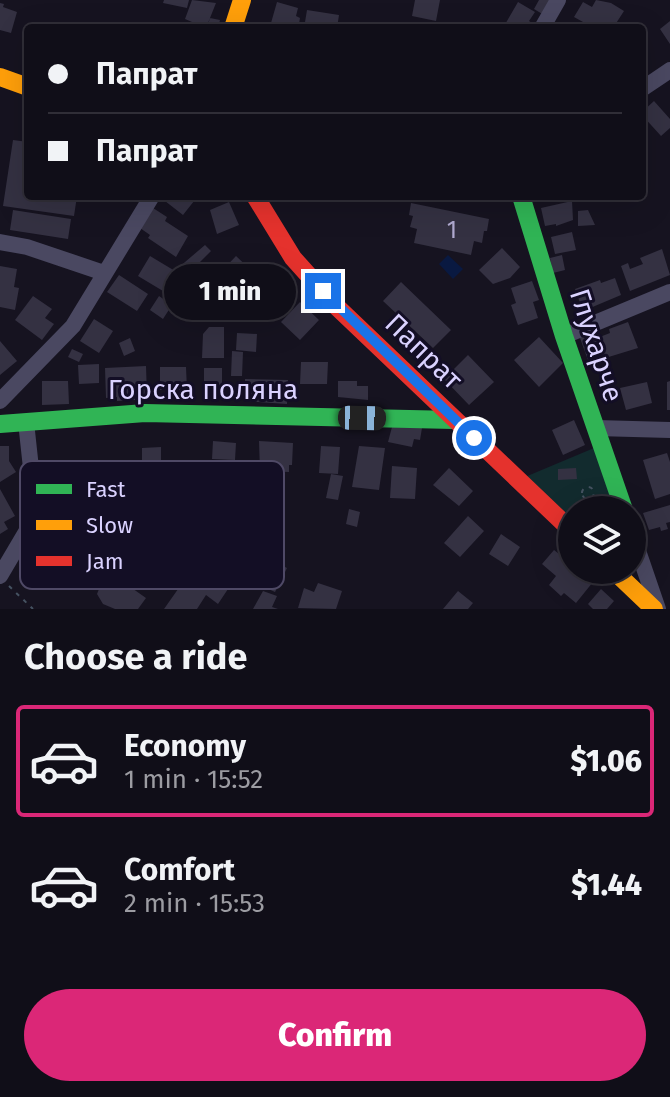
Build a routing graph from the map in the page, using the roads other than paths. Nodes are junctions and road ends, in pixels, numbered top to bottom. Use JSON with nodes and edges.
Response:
{"nodes":[{"id":1,"x":242,"y":0,"type":"edge"},
{"id":2,"x":558,"y":0,"type":"edge"},
{"id":3,"x":234,"y":24,"type":"edge"},
{"id":4,"x":544,"y":24,"type":"edge"},
{"id":5,"x":670,"y":70,"type":"edge"},
{"id":6,"x":0,"y":77,"type":"edge"},
{"id":7,"x":24,"y":86,"type":"edge"},
{"id":8,"x":646,"y":86,"type":"edge"},
{"id":9,"x":150,"y":200,"type":"edge"},
{"id":10,"x":257,"y":200,"type":"edge"},
{"id":11,"x":522,"y":200,"type":"edge"},
{"id":12,"x":0,"y":242,"type":"edge"},
{"id":13,"x":104,"y":273,"type":"junction"},
{"id":14,"x":670,"y":292,"type":"edge"},
{"id":15,"x":564,"y":336,"type":"junction"},
{"id":16,"x":0,"y":401,"type":"edge"},
{"id":17,"x":454,"y":420,"type":"junction"},
{"id":18,"x":26,"y":422,"type":"junction"},
{"id":19,"x":0,"y":424,"type":"edge"},
{"id":20,"x":596,"y":428,"type":"junction"},
{"id":21,"x":670,"y":430,"type":"edge"},
{"id":22,"x":30,"y":461,"type":"edge"},
{"id":23,"x":619,"y":496,"type":"edge"},
{"id":24,"x":558,"y":518,"type":"edge"},
{"id":25,"x":20,"y":547,"type":"edge"},
{"id":26,"x":646,"y":577,"type":"edge"},
{"id":27,"x":4,"y":581,"type":"edge"},
{"id":28,"x":628,"y":584,"type":"edge"},
{"id":29,"x":656,"y":609,"type":"edge"}],
"edges":[{"from":1,"to":3,"type":"street"},
{"from":2,"to":4,"type":"street"},
{"from":5,"to":8,"type":"street"},
{"from":6,"to":7,"type":"street"},
{"from":9,"to":13,"type":"street"},
{"from":10,"to":17,"type":"street","name":"Папрат"},
{"from":11,"to":15,"type":"street","name":"Глухарче"},
{"from":12,"to":13,"type":"street"},
{"from":13,"to":16,"type":"street"},
{"from":14,"to":15,"type":"street"},
{"from":15,"to":20,"type":"street","name":"Глухарче"},
{"from":17,"to":18,"type":"street","name":"Горска поляна"},
{"from":17,"to":24,"type":"street","name":"Папрат"},
{"from":18,"to":19,"type":"street","name":"Горска поляна"},
{"from":18,"to":22,"type":"street"},
{"from":20,"to":21,"type":"street"},
{"from":20,"to":23,"type":"street","name":"Глухарче"},
{"from":25,"to":27,"type":"street"},
{"from":26,"to":29,"type":"street"},
{"from":28,"to":29,"type":"street"}]}
